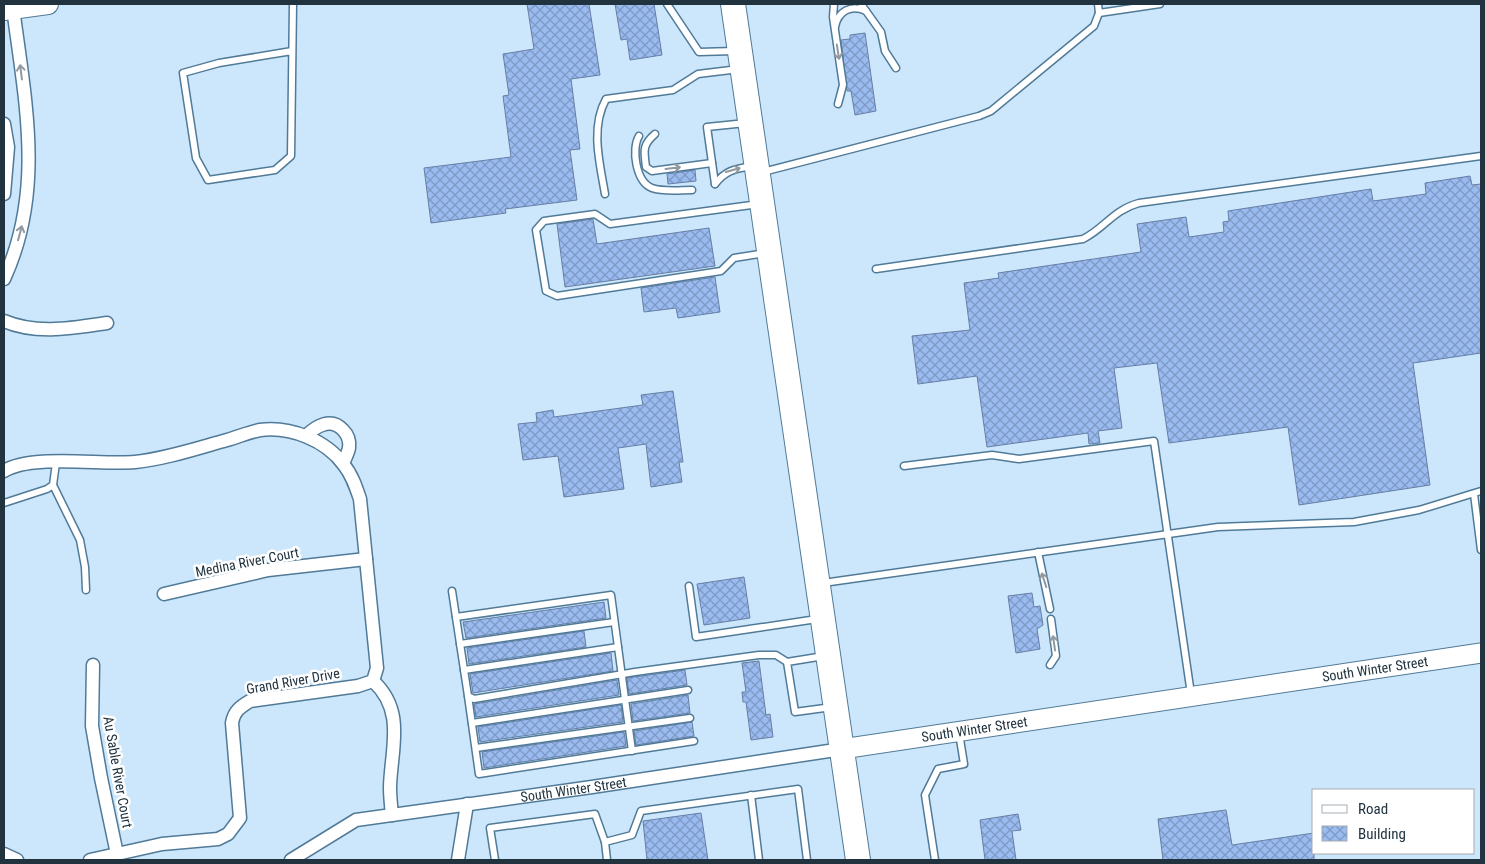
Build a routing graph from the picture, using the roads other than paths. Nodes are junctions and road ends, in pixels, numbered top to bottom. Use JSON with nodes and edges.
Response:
{"nodes":[{"id":1,"x":48,"y":4,"type":"edge"},
{"id":2,"x":293,"y":4,"type":"edge"},
{"id":3,"x":667,"y":4,"type":"edge"},
{"id":4,"x":733,"y":4,"type":"edge"},
{"id":5,"x":834,"y":4,"type":"edge"},
{"id":6,"x":861,"y":4,"type":"edge"},
{"id":7,"x":1098,"y":4,"type":"edge"},
{"id":8,"x":1160,"y":4,"type":"edge"},
{"id":9,"x":9,"y":9,"type":"edge"},
{"id":10,"x":867,"y":12,"type":"junction"},
{"id":11,"x":1099,"y":12,"type":"junction"},
{"id":12,"x":835,"y":31,"type":"junction"},
{"id":13,"x":292,"y":51,"type":"junction"},
{"id":14,"x":741,"y":60,"type":"junction"},
{"id":15,"x":896,"y":68,"type":"dead end"},
{"id":16,"x":838,"y":104,"type":"dead end"},
{"id":17,"x":751,"y":122,"type":"junction"},
{"id":18,"x":4,"y":124,"type":"edge"},
{"id":19,"x":655,"y":134,"type":"dead end"},
{"id":20,"x":639,"y":136,"type":"dead end"},
{"id":21,"x":6,"y":147,"type":"edge"},
{"id":22,"x":29,"y":148,"type":"junction"},
{"id":23,"x":1481,"y":156,"type":"edge"},
{"id":24,"x":712,"y":163,"type":"junction"},
{"id":25,"x":758,"y":169,"type":"junction"},
{"id":26,"x":692,"y":190,"type":"dead end"},
{"id":27,"x":4,"y":194,"type":"edge"},
{"id":28,"x":605,"y":194,"type":"dead end"},
{"id":29,"x":762,"y":203,"type":"junction"},
{"id":30,"x":770,"y":252,"type":"junction"},
{"id":31,"x":876,"y":269,"type":"dead end"},
{"id":32,"x":4,"y":279,"type":"edge"},
{"id":33,"x":4,"y":321,"type":"edge"},
{"id":34,"x":107,"y":322,"type":"dead end"},
{"id":35,"x":306,"y":436,"type":"junction"},
{"id":36,"x":56,"y":462,"type":"junction"},
{"id":37,"x":343,"y":463,"type":"junction"},
{"id":38,"x":904,"y":466,"type":"dead end"},
{"id":39,"x":4,"y":470,"type":"edge"},
{"id":40,"x":53,"y":485,"type":"junction"},
{"id":41,"x":1481,"y":491,"type":"edge"},
{"id":42,"x":1474,"y":494,"type":"junction"},
{"id":43,"x":4,"y":503,"type":"edge"},
{"id":44,"x":1167,"y":534,"type":"junction"},
{"id":45,"x":1481,"y":550,"type":"edge"},
{"id":46,"x":1038,"y":552,"type":"junction"},
{"id":47,"x":366,"y":559,"type":"junction"},
{"id":48,"x":819,"y":584,"type":"junction"},
{"id":49,"x":689,"y":586,"type":"dead end"},
{"id":50,"x":86,"y":590,"type":"dead end"},
{"id":51,"x":452,"y":591,"type":"dead end"},
{"id":52,"x":164,"y":594,"type":"dead end"},
{"id":53,"x":1050,"y":609,"type":"dead end"},
{"id":54,"x":456,"y":617,"type":"junction"},
{"id":55,"x":823,"y":618,"type":"junction"},
{"id":56,"x":1051,"y":619,"type":"dead end"},
{"id":57,"x":614,"y":622,"type":"junction"},
{"id":58,"x":460,"y":644,"type":"junction"},
{"id":59,"x":618,"y":647,"type":"junction"},
{"id":60,"x":1481,"y":653,"type":"edge"},
{"id":61,"x":829,"y":656,"type":"junction"},
{"id":62,"x":787,"y":662,"type":"junction"},
{"id":63,"x":93,"y":665,"type":"dead end"},
{"id":64,"x":1050,"y":665,"type":"dead end"},
{"id":65,"x":464,"y":670,"type":"junction"},
{"id":66,"x":622,"y":674,"type":"junction"},
{"id":67,"x":374,"y":681,"type":"junction"},
{"id":68,"x":688,"y":690,"type":"dead end"},
{"id":69,"x":1191,"y":695,"type":"junction"},
{"id":70,"x":468,"y":696,"type":"junction"},
{"id":71,"x":625,"y":701,"type":"junction"},
{"id":72,"x":836,"y":707,"type":"junction"},
{"id":73,"x":690,"y":718,"type":"dead end"},
{"id":74,"x":472,"y":723,"type":"junction"},
{"id":75,"x":629,"y":726,"type":"junction"},
{"id":76,"x":959,"y":730,"type":"junction"},
{"id":77,"x":694,"y":741,"type":"dead end"},
{"id":78,"x":476,"y":748,"type":"junction"},
{"id":79,"x":842,"y":748,"type":"junction"},
{"id":80,"x":632,"y":751,"type":"junction"},
{"id":81,"x":751,"y":795,"type":"junction"},
{"id":82,"x":467,"y":804,"type":"junction"},
{"id":83,"x":392,"y":815,"type":"junction"},
{"id":84,"x":605,"y":842,"type":"junction"},
{"id":85,"x":4,"y":854,"type":"edge"},
{"id":86,"x":117,"y":854,"type":"junction"},
{"id":87,"x":17,"y":860,"type":"edge"},
{"id":88,"x":90,"y":860,"type":"edge"},
{"id":89,"x":291,"y":860,"type":"edge"},
{"id":90,"x":458,"y":860,"type":"edge"},
{"id":91,"x":495,"y":860,"type":"edge"},
{"id":92,"x":607,"y":860,"type":"edge"},
{"id":93,"x":759,"y":860,"type":"edge"},
{"id":94,"x":807,"y":860,"type":"edge"},
{"id":95,"x":858,"y":860,"type":"edge"},
{"id":96,"x":935,"y":860,"type":"edge"}],
"edges":[{"from":1,"to":9,"type":"main road"},
{"from":2,"to":13,"type":"lane"},
{"from":3,"to":14,"type":"lane"},
{"from":4,"to":14,"type":"highway"},
{"from":5,"to":12,"type":"lane"},
{"from":6,"to":10,"type":"lane"},
{"from":7,"to":11,"type":"lane"},
{"from":8,"to":11,"type":"lane"},
{"from":22,"to":9,"type":"street","one_way":true},
{"from":10,"to":12,"type":"lane"},
{"from":10,"to":15,"type":"lane"},
{"from":11,"to":25,"type":"lane"},
{"from":12,"to":16,"type":"lane","one_way":true},
{"from":13,"to":13,"type":"lane"},
{"from":14,"to":17,"type":"highway"},
{"from":14,"to":28,"type":"lane"},
{"from":17,"to":24,"type":"lane"},
{"from":17,"to":25,"type":"highway"},
{"from":18,"to":21,"type":"street"},
{"from":19,"to":24,"type":"lane","one_way":true},
{"from":20,"to":26,"type":"lane"},
{"from":21,"to":22,"type":"street"},
{"from":21,"to":27,"type":"street"},
{"from":32,"to":22,"type":"street","one_way":true},
{"from":23,"to":31,"type":"lane"},
{"from":24,"to":25,"type":"lane","one_way":true},
{"from":25,"to":29,"type":"highway"},
{"from":29,"to":30,"type":"highway"},
{"from":29,"to":30,"type":"lane"},
{"from":30,"to":48,"type":"highway"},
{"from":33,"to":34,"type":"street"},
{"from":35,"to":36,"type":"street"},
{"from":35,"to":37,"type":"street"},
{"from":35,"to":37,"type":"street"},
{"from":36,"to":39,"type":"street"},
{"from":36,"to":40,"type":"lane"},
{"from":37,"to":47,"type":"street"},
{"from":38,"to":44,"type":"lane"},
{"from":40,"to":43,"type":"lane"},
{"from":40,"to":50,"type":"lane"},
{"from":41,"to":42,"type":"lane"},
{"from":42,"to":44,"type":"lane"},
{"from":42,"to":45,"type":"lane"},
{"from":44,"to":46,"type":"lane"},
{"from":44,"to":69,"type":"lane"},
{"from":46,"to":48,"type":"lane"},
{"from":53,"to":46,"type":"lane","one_way":true},
{"from":47,"to":52,"type":"street","name":"Medina River Court"},
{"from":47,"to":67,"type":"street"},
{"from":48,"to":55,"type":"highway"},
{"from":49,"to":55,"type":"lane"},
{"from":51,"to":54,"type":"lane"},
{"from":54,"to":57,"type":"lane"},
{"from":54,"to":58,"type":"lane"},
{"from":55,"to":61,"type":"highway"},
{"from":64,"to":56,"type":"lane","one_way":true},
{"from":57,"to":58,"type":"lane"},
{"from":57,"to":59,"type":"lane"},
{"from":58,"to":65,"type":"lane"},
{"from":59,"to":65,"type":"lane"},
{"from":59,"to":66,"type":"lane"},
{"from":60,"to":69,"type":"street","name":"South Winter Street"},
{"from":61,"to":62,"type":"lane"},
{"from":61,"to":72,"type":"highway"},
{"from":62,"to":66,"type":"lane"},
{"from":62,"to":72,"type":"lane"},
{"from":63,"to":86,"type":"street","name":"Au Sable River Court"},
{"from":65,"to":70,"type":"lane"},
{"from":66,"to":70,"type":"lane"},
{"from":66,"to":71,"type":"lane"},
{"from":67,"to":83,"type":"street"},
{"from":67,"to":86,"type":"street","name":"Grand River Drive"},
{"from":68,"to":71,"type":"lane"},
{"from":69,"to":76,"type":"street","name":"South Winter Street"},
{"from":70,"to":74,"type":"lane"},
{"from":71,"to":74,"type":"lane"},
{"from":71,"to":75,"type":"lane"},
{"from":72,"to":79,"type":"highway"},
{"from":73,"to":75,"type":"lane"},
{"from":74,"to":78,"type":"lane"},
{"from":75,"to":78,"type":"lane"},
{"from":75,"to":80,"type":"lane"},
{"from":76,"to":79,"type":"street","name":"South Winter Street"},
{"from":76,"to":96,"type":"lane"},
{"from":77,"to":80,"type":"lane"},
{"from":78,"to":80,"type":"lane"},
{"from":79,"to":82,"type":"street","name":"South Winter Street"},
{"from":79,"to":95,"type":"highway"},
{"from":81,"to":84,"type":"lane"},
{"from":81,"to":93,"type":"lane"},
{"from":81,"to":94,"type":"lane"},
{"from":82,"to":83,"type":"street","name":"South Winter Street"},
{"from":82,"to":90,"type":"street"},
{"from":83,"to":89,"type":"street","name":"South Winter Street"},
{"from":84,"to":91,"type":"lane"},
{"from":84,"to":92,"type":"lane"},
{"from":85,"to":87,"type":"street"},
{"from":86,"to":88,"type":"street","name":"Grand River Drive"}]}
